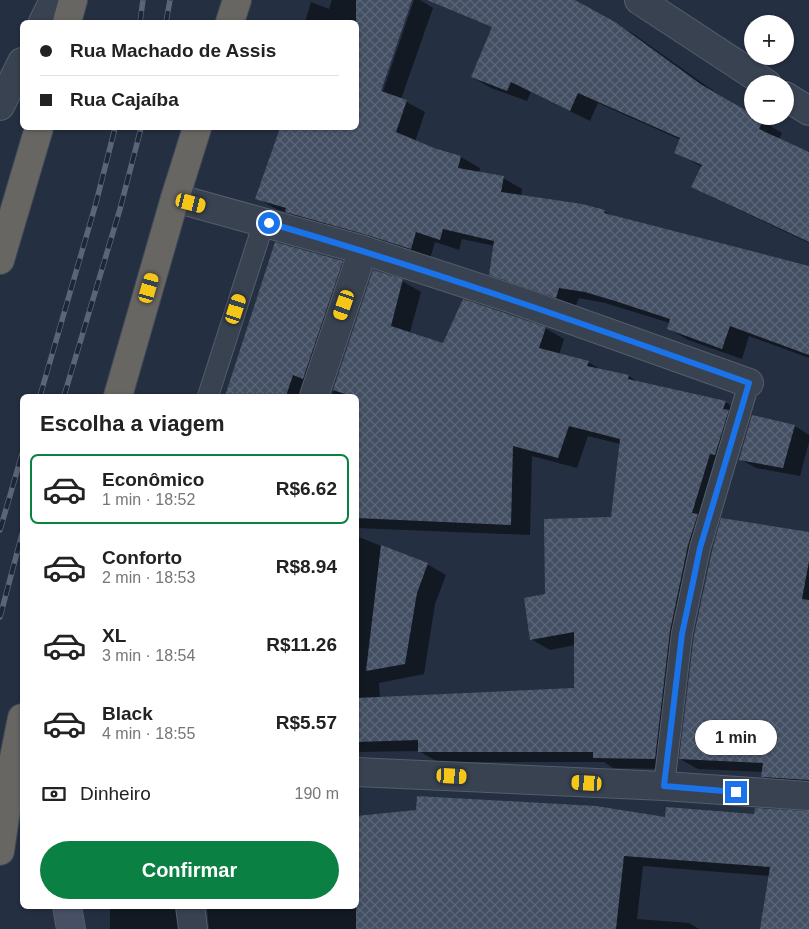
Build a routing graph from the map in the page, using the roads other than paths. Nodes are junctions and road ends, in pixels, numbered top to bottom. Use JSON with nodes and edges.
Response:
{"nodes":[{"id":1,"x":54,"y":0,"type":"edge"},
{"id":2,"x":73,"y":0,"type":"edge"},
{"id":3,"x":237,"y":0,"type":"edge"},
{"id":4,"x":639,"y":0,"type":"edge"},
{"id":5,"x":44,"y":20,"type":"edge"},
{"id":6,"x":68,"y":20,"type":"edge"},
{"id":7,"x":231,"y":20,"type":"edge"},
{"id":8,"x":20,"y":66,"type":"edge"},
{"id":9,"x":753,"y":75,"type":"edge"},
{"id":10,"x":794,"y":102,"type":"edge"},
{"id":11,"x":0,"y":106,"type":"edge"},
{"id":12,"x":809,"y":112,"type":"edge"},
{"id":13,"x":38,"y":130,"type":"edge"},
{"id":14,"x":196,"y":130,"type":"edge"},
{"id":15,"x":174,"y":198,"type":"junction"},
{"id":16,"x":264,"y":222,"type":"junction"},
{"id":17,"x":363,"y":250,"type":"junction"},
{"id":18,"x":0,"y":260,"type":"edge"},
{"id":19,"x":749,"y":383,"type":"joint"},
{"id":20,"x":119,"y":394,"type":"edge"},
{"id":21,"x":209,"y":394,"type":"edge"},
{"id":22,"x":315,"y":394,"type":"edge"},
{"id":23,"x":20,"y":728,"type":"edge"},
{"id":24,"x":359,"y":772,"type":"edge"},
{"id":25,"x":664,"y":786,"type":"junction"},
{"id":26,"x":809,"y":796,"type":"edge"},
{"id":27,"x":0,"y":850,"type":"edge"},
{"id":28,"x":68,"y":909,"type":"edge"},
{"id":29,"x":190,"y":909,"type":"edge"},
{"id":30,"x":71,"y":929,"type":"edge"},
{"id":31,"x":193,"y":929,"type":"edge"}],
"edges":[{"from":1,"to":5,"type":"street"},
{"from":2,"to":6,"type":"highway"},
{"from":3,"to":7,"type":"highway"},
{"from":4,"to":9,"type":"street"},
{"from":8,"to":11,"type":"street"},
{"from":10,"to":12,"type":"street"},
{"from":13,"to":18,"type":"highway"},
{"from":14,"to":15,"type":"highway"},
{"from":15,"to":16,"type":"street"},
{"from":15,"to":20,"type":"highway"},
{"from":16,"to":17,"type":"street"},
{"from":16,"to":21,"type":"lane"},
{"from":17,"to":19,"type":"street"},
{"from":17,"to":22,"type":"street"},
{"from":19,"to":25,"type":"lane"},
{"from":23,"to":27,"type":"highway"},
{"from":24,"to":25,"type":"street"},
{"from":25,"to":26,"type":"street"},
{"from":28,"to":30,"type":"main road"},
{"from":29,"to":31,"type":"street"}]}
